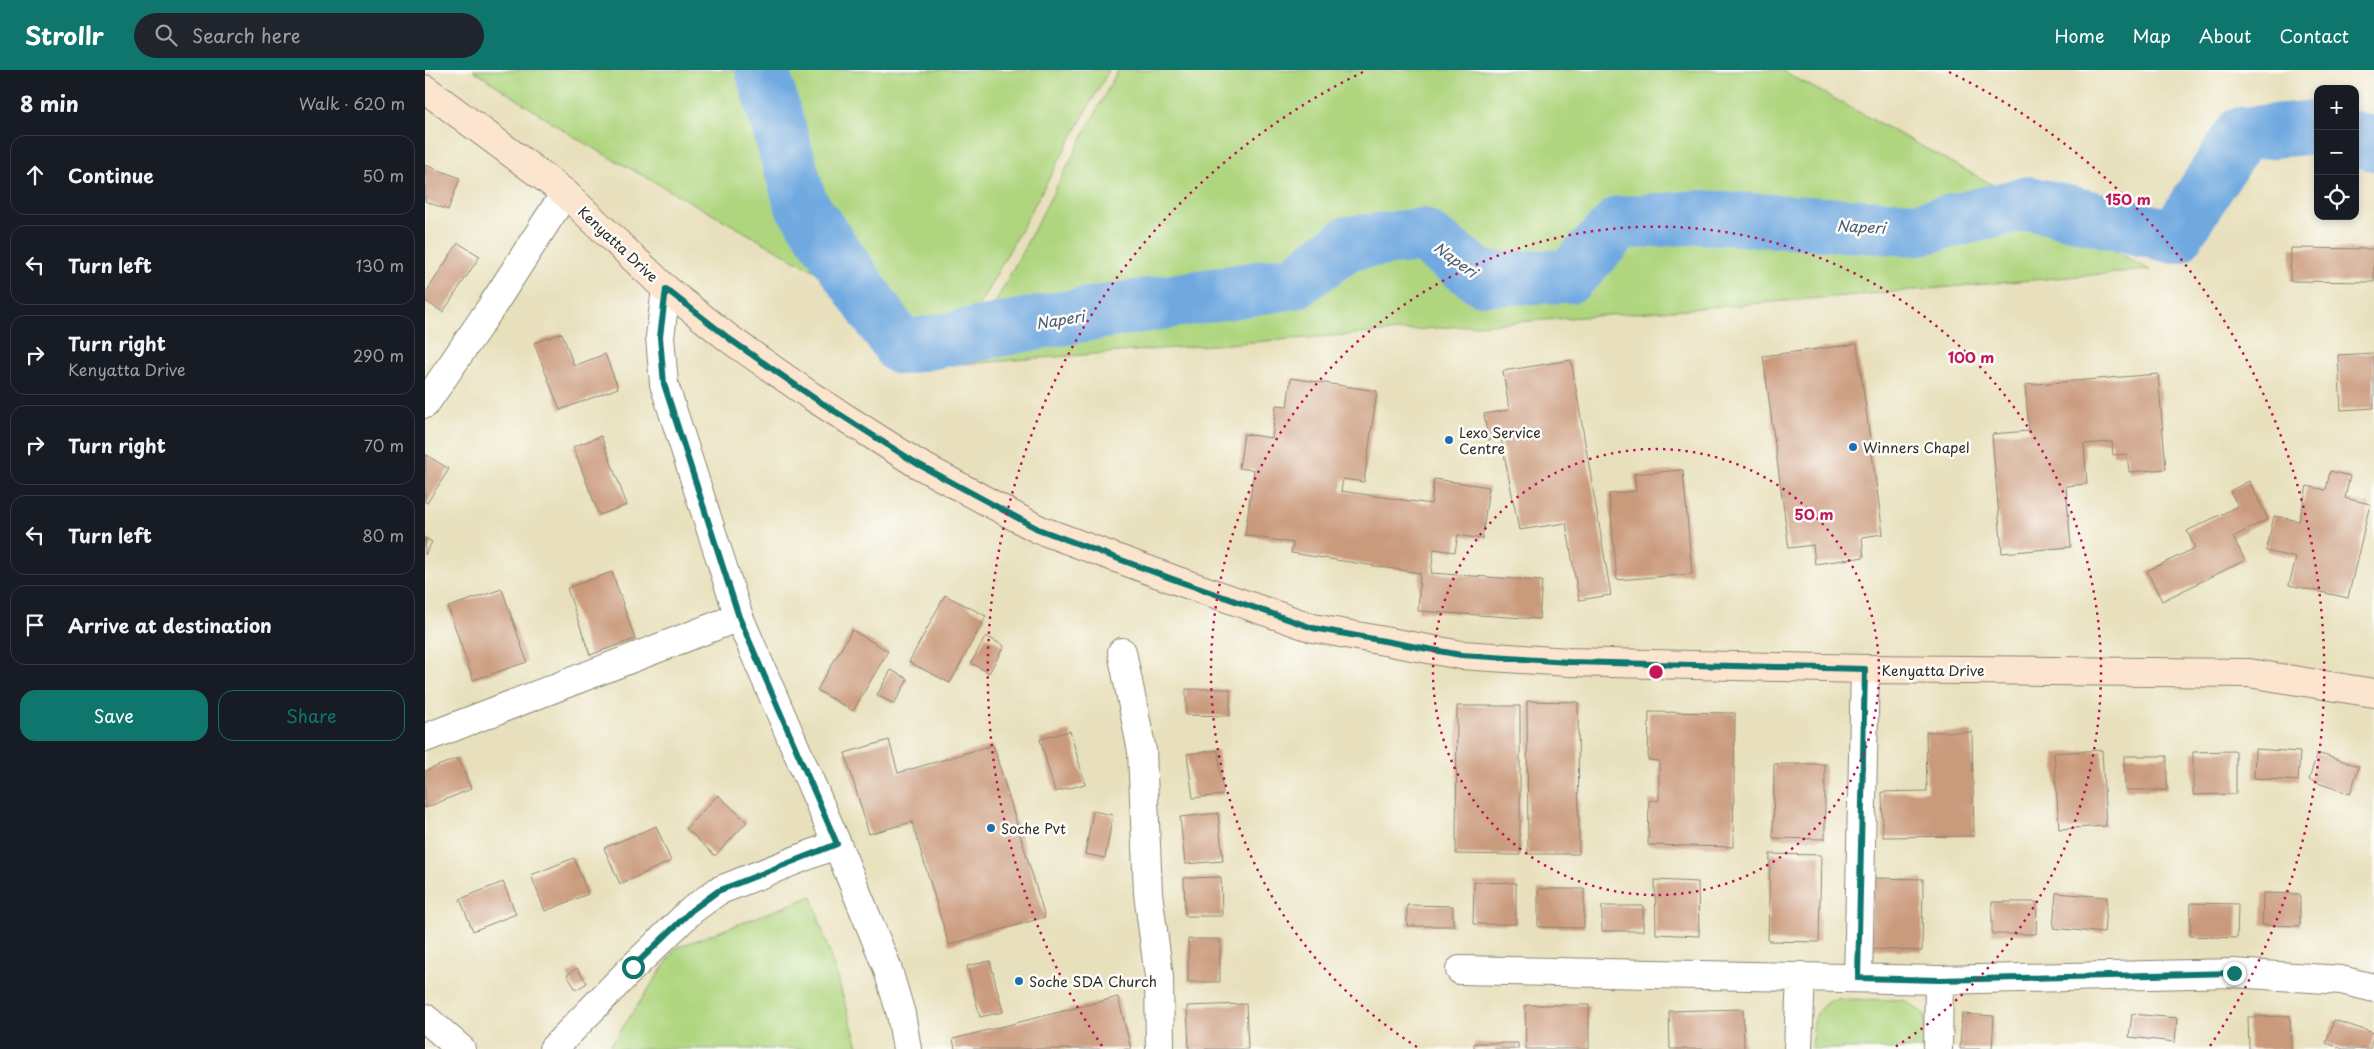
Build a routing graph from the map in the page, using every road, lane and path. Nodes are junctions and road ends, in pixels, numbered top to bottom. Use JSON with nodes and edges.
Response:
{"nodes":[{"id":1,"x":425,"y":89,"type":"edge"},
{"id":2,"x":565,"y":193,"type":"junction"},
{"id":3,"x":666,"y":289,"type":"junction"},
{"id":4,"x":425,"y":404,"type":"edge"},
{"id":5,"x":739,"y":617,"type":"junction"},
{"id":6,"x":1121,"y":652,"type":"dead end"},
{"id":7,"x":1865,"y":669,"type":"junction"},
{"id":8,"x":2374,"y":693,"type":"edge"},
{"id":9,"x":425,"y":738,"type":"edge"},
{"id":10,"x":837,"y":844,"type":"junction"},
{"id":11,"x":1459,"y":970,"type":"dead end"},
{"id":12,"x":1801,"y":976,"type":"junction"},
{"id":13,"x":1858,"y":978,"type":"junction"},
{"id":14,"x":1939,"y":980,"type":"junction"},
{"id":15,"x":2374,"y":988,"type":"edge"},
{"id":16,"x":425,"y":1018,"type":"edge"},
{"id":17,"x":461,"y":1049,"type":"edge"},
{"id":18,"x":553,"y":1049,"type":"edge"},
{"id":19,"x":907,"y":1049,"type":"edge"},
{"id":20,"x":1160,"y":1049,"type":"edge"},
{"id":21,"x":1798,"y":1049,"type":"edge"},
{"id":22,"x":1938,"y":1049,"type":"edge"}],
"edges":[{"from":1,"to":2,"type":"main road","name":"Kenyatta Drive"},
{"from":2,"to":3,"type":"main road","name":"Kenyatta Drive"},
{"from":2,"to":4,"type":"street"},
{"from":3,"to":5,"type":"street"},
{"from":3,"to":7,"type":"main road","name":"Kenyatta Drive"},
{"from":5,"to":9,"type":"street"},
{"from":5,"to":10,"type":"street"},
{"from":6,"to":20,"type":"street"},
{"from":7,"to":8,"type":"main road","name":"Kenyatta Drive"},
{"from":7,"to":13,"type":"street"},
{"from":10,"to":18,"type":"street"},
{"from":10,"to":19,"type":"street"},
{"from":11,"to":12,"type":"street"},
{"from":12,"to":13,"type":"street"},
{"from":12,"to":21,"type":"street"},
{"from":13,"to":14,"type":"street"},
{"from":14,"to":15,"type":"street"},
{"from":14,"to":22,"type":"street"},
{"from":16,"to":17,"type":"street"}]}
